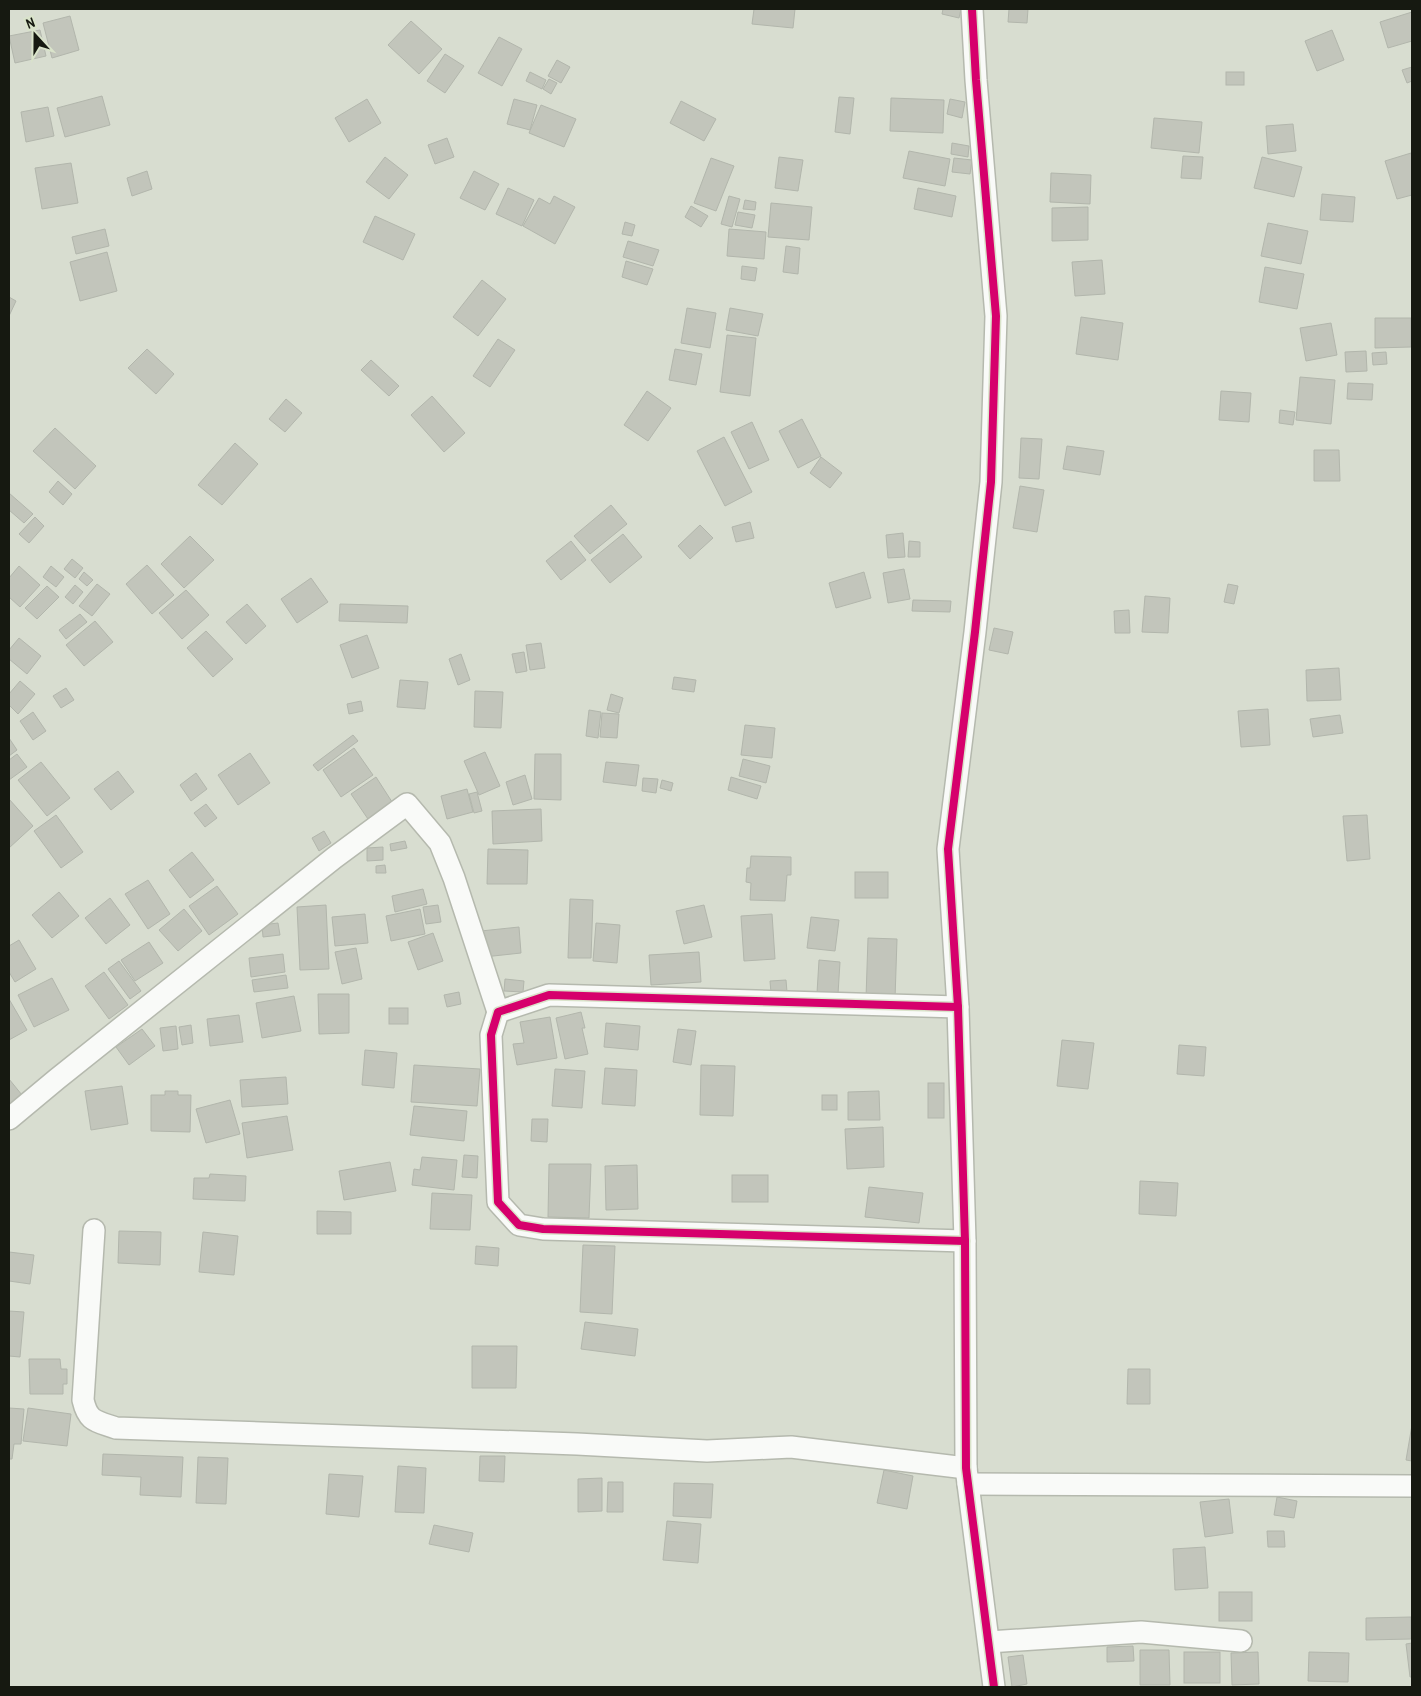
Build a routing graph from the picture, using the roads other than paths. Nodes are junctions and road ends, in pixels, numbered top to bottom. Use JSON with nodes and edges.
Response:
{"nodes":[{"id":1,"x":972,"y":9,"type":"edge"},
{"id":2,"x":958,"y":1007,"type":"junction"},
{"id":3,"x":498,"y":1012,"type":"junction"},
{"id":4,"x":9,"y":1119,"type":"edge"},
{"id":5,"x":94,"y":1230,"type":"dead end"},
{"id":6,"x":965,"y":1241,"type":"junction"},
{"id":7,"x":967,"y":1476,"type":"junction"},
{"id":8,"x":1412,"y":1486,"type":"edge"},
{"id":9,"x":1240,"y":1641,"type":"dead end"},
{"id":10,"x":989,"y":1642,"type":"junction"},
{"id":11,"x":994,"y":1687,"type":"edge"}],
"edges":[{"from":1,"to":2,"type":"street"},
{"from":2,"to":3,"type":"street"},
{"from":2,"to":6,"type":"street"},
{"from":3,"to":4,"type":"street"},
{"from":3,"to":6,"type":"street"},
{"from":5,"to":7,"type":"street"},
{"from":6,"to":7,"type":"street"},
{"from":7,"to":8,"type":"street"},
{"from":7,"to":10,"type":"street"},
{"from":9,"to":10,"type":"street"},
{"from":10,"to":11,"type":"street"}]}
